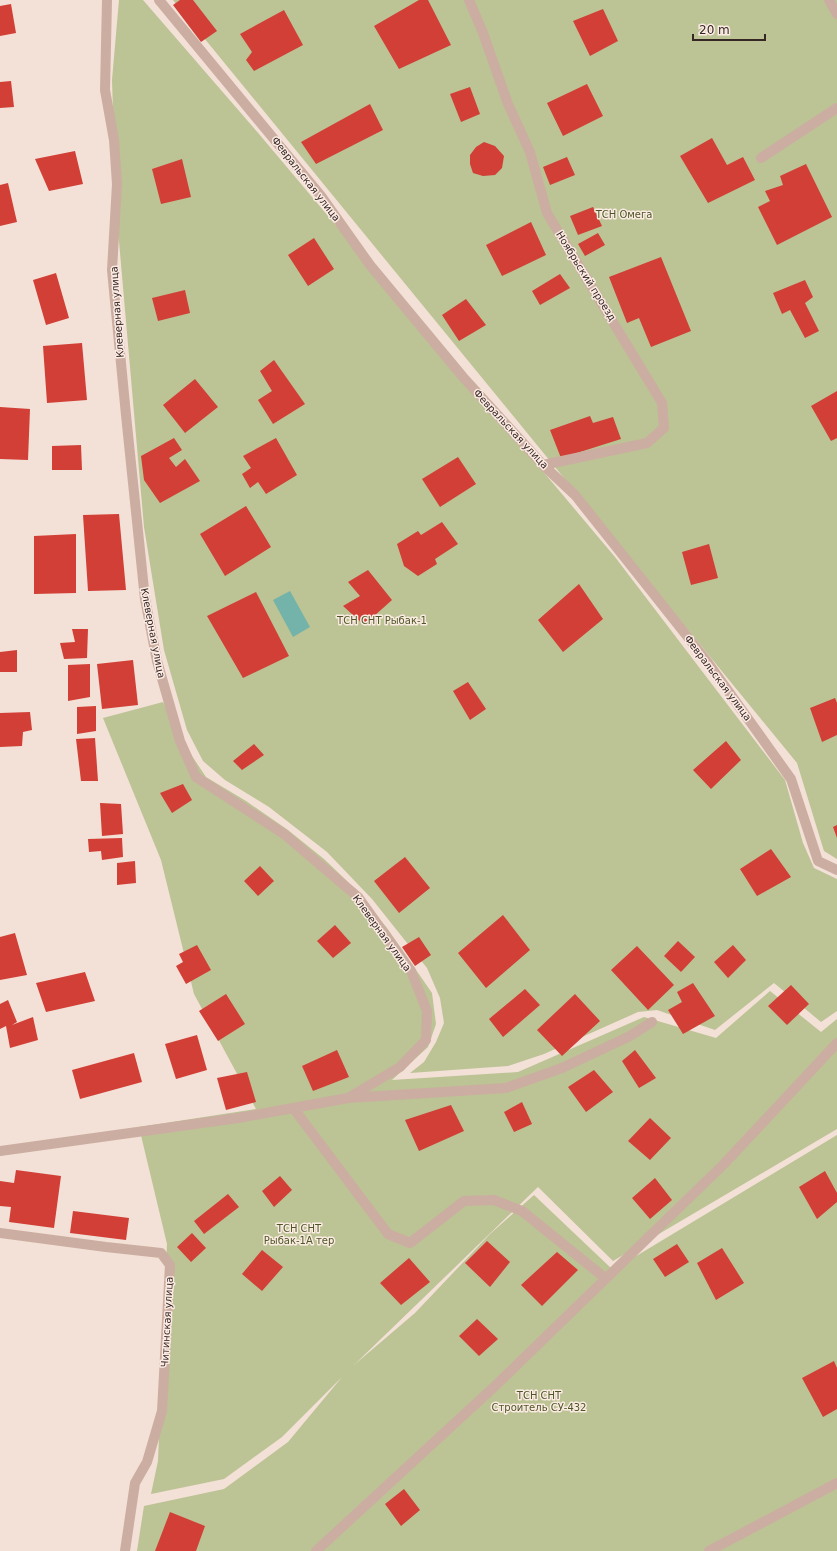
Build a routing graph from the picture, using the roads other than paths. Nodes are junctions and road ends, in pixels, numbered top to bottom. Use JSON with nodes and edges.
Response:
{"nodes":[{"id":1,"x":107,"y":0,"type":"edge"},
{"id":2,"x":159,"y":0,"type":"edge"},
{"id":3,"x":469,"y":0,"type":"edge"},
{"id":4,"x":829,"y":0,"type":"edge"},
{"id":5,"x":837,"y":14,"type":"edge"},
{"id":6,"x":837,"y":108,"type":"edge"},
{"id":7,"x":761,"y":158,"type":"dead end"},
{"id":8,"x":543,"y":465,"type":"junction"},
{"id":9,"x":837,"y":870,"type":"edge"},
{"id":10,"x":652,"y":1022,"type":"dead end"},
{"id":11,"x":837,"y":1043,"type":"edge"},
{"id":12,"x":348,"y":1098,"type":"junction"},
{"id":13,"x":294,"y":1109,"type":"junction"},
{"id":14,"x":0,"y":1151,"type":"edge"},
{"id":15,"x":0,"y":1233,"type":"edge"},
{"id":16,"x":605,"y":1278,"type":"junction"},
{"id":17,"x":837,"y":1483,"type":"edge"},
{"id":18,"x":125,"y":1551,"type":"edge"},
{"id":19,"x":316,"y":1551,"type":"edge"},
{"id":20,"x":709,"y":1551,"type":"edge"}],
"edges":[{"from":1,"to":12,"type":"lane","name":"Клеверная улица"},
{"from":2,"to":8,"type":"lane","name":"Февральская улица"},
{"from":3,"to":8,"type":"lane","name":"Ноябрьский проезд"},
{"from":4,"to":5,"type":"lane"},
{"from":6,"to":7,"type":"lane"},
{"from":8,"to":9,"type":"lane","name":"Февральская улица"},
{"from":10,"to":12,"type":"lane"},
{"from":11,"to":16,"type":"lane"},
{"from":12,"to":13,"type":"lane"},
{"from":13,"to":14,"type":"lane"},
{"from":13,"to":16,"type":"lane"},
{"from":15,"to":18,"type":"lane","name":"Читинская улица"},
{"from":16,"to":19,"type":"lane"},
{"from":17,"to":20,"type":"lane"}]}
